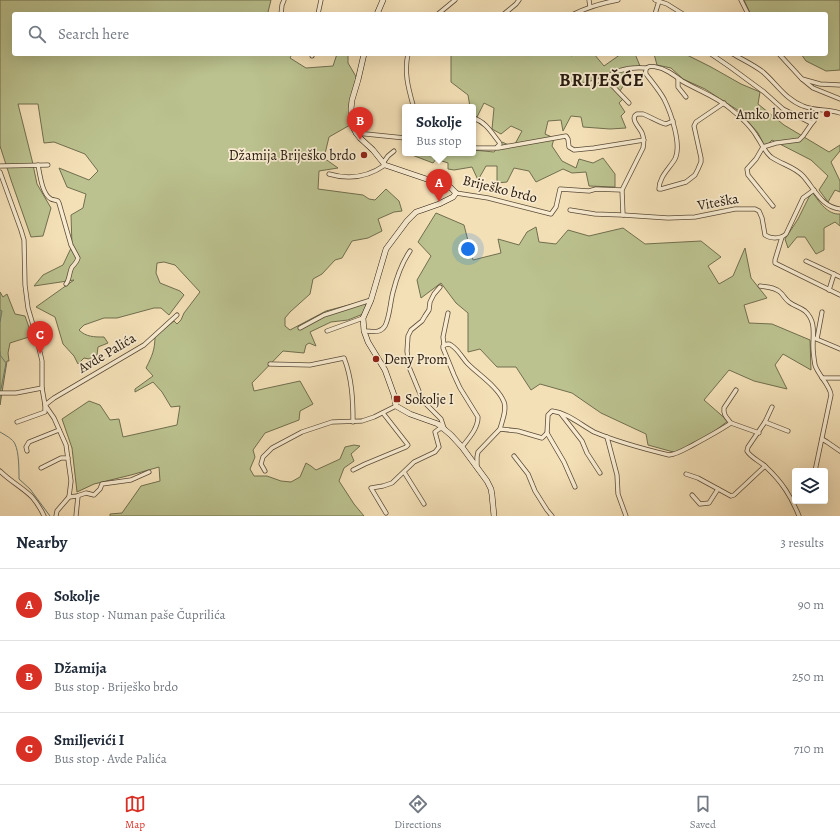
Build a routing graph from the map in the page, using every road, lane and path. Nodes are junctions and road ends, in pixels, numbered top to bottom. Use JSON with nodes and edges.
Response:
{"nodes":[{"id":1,"x":284,"y":0,"type":"edge"},
{"id":2,"x":321,"y":0,"type":"edge"},
{"id":3,"x":383,"y":0,"type":"edge"},
{"id":4,"x":455,"y":0,"type":"edge"},
{"id":5,"x":519,"y":0,"type":"edge"},
{"id":6,"x":589,"y":0,"type":"edge"},
{"id":7,"x":618,"y":0,"type":"edge"},
{"id":8,"x":657,"y":0,"type":"edge"},
{"id":9,"x":741,"y":0,"type":"edge"},
{"id":10,"x":665,"y":2,"type":"edge"},
{"id":11,"x":590,"y":7,"type":"junction"},
{"id":12,"x":281,"y":12,"type":"edge"},
{"id":13,"x":318,"y":12,"type":"edge"},
{"id":14,"x":378,"y":12,"type":"edge"},
{"id":15,"x":440,"y":12,"type":"edge"},
{"id":16,"x":506,"y":12,"type":"edge"},
{"id":17,"x":579,"y":12,"type":"edge"},
{"id":18,"x":655,"y":12,"type":"edge"},
{"id":19,"x":680,"y":12,"type":"edge"},
{"id":20,"x":747,"y":12,"type":"edge"},
{"id":21,"x":364,"y":56,"type":"edge"},
{"id":22,"x":408,"y":56,"type":"edge"},
{"id":23,"x":714,"y":56,"type":"edge"},
{"id":24,"x":736,"y":56,"type":"edge"},
{"id":25,"x":782,"y":56,"type":"edge"},
{"id":26,"x":646,"y":68,"type":"junction"},
{"id":27,"x":605,"y":78,"type":"junction"},
{"id":28,"x":678,"y":78,"type":"junction"},
{"id":29,"x":802,"y":79,"type":"junction"},
{"id":30,"x":567,"y":82,"type":"dead end"},
{"id":31,"x":840,"y":85,"type":"edge"},
{"id":32,"x":686,"y":98,"type":"dead end"},
{"id":33,"x":840,"y":99,"type":"edge"},
{"id":34,"x":629,"y":103,"type":"dead end"},
{"id":35,"x":724,"y":103,"type":"junction"},
{"id":36,"x":413,"y":104,"type":"edge"},
{"id":37,"x":817,"y":110,"type":"junction"},
{"id":38,"x":840,"y":112,"type":"edge"},
{"id":39,"x":476,"y":119,"type":"edge"},
{"id":40,"x":673,"y":121,"type":"junction"},
{"id":41,"x":812,"y":123,"type":"junction"},
{"id":42,"x":356,"y":134,"type":"junction"},
{"id":43,"x":402,"y":138,"type":"edge"},
{"id":44,"x":644,"y":140,"type":"junction"},
{"id":45,"x":763,"y":147,"type":"junction"},
{"id":46,"x":476,"y":148,"type":"edge"},
{"id":47,"x":496,"y":148,"type":"junction"},
{"id":48,"x":394,"y":151,"type":"dead end"},
{"id":49,"x":384,"y":164,"type":"junction"},
{"id":50,"x":38,"y":165,"type":"junction"},
{"id":51,"x":48,"y":165,"type":"dead end"},
{"id":52,"x":0,"y":166,"type":"edge"},
{"id":53,"x":0,"y":172,"type":"edge"},
{"id":54,"x":329,"y":174,"type":"dead end"},
{"id":55,"x":622,"y":190,"type":"junction"},
{"id":56,"x":814,"y":190,"type":"junction"},
{"id":57,"x":456,"y":193,"type":"junction"},
{"id":58,"x":772,"y":206,"type":"dead end"},
{"id":59,"x":840,"y":209,"type":"edge"},
{"id":60,"x":570,"y":210,"type":"dead end"},
{"id":61,"x":623,"y":215,"type":"junction"},
{"id":62,"x":782,"y":237,"type":"junction"},
{"id":63,"x":410,"y":251,"type":"dead end"},
{"id":64,"x":806,"y":261,"type":"dead end"},
{"id":65,"x":834,"y":274,"type":"junction"},
{"id":66,"x":840,"y":278,"type":"edge"},
{"id":67,"x":66,"y":284,"type":"dead end"},
{"id":68,"x":760,"y":286,"type":"dead end"},
{"id":69,"x":440,"y":288,"type":"dead end"},
{"id":70,"x":829,"y":290,"type":"junction"},
{"id":71,"x":840,"y":295,"type":"edge"},
{"id":72,"x":370,"y":300,"type":"junction"},
{"id":73,"x":822,"y":312,"type":"dead end"},
{"id":74,"x":448,"y":313,"type":"dead end"},
{"id":75,"x":177,"y":315,"type":"dead end"},
{"id":76,"x":363,"y":318,"type":"junction"},
{"id":77,"x":300,"y":328,"type":"dead end"},
{"id":78,"x":327,"y":331,"type":"dead end"},
{"id":79,"x":364,"y":331,"type":"junction"},
{"id":80,"x":816,"y":338,"type":"junction"},
{"id":81,"x":444,"y":345,"type":"junction"},
{"id":82,"x":840,"y":349,"type":"edge"},
{"id":83,"x":270,"y":364,"type":"dead end"},
{"id":84,"x":822,"y":378,"type":"junction"},
{"id":85,"x":840,"y":378,"type":"edge"},
{"id":86,"x":42,"y":388,"type":"junction"},
{"id":87,"x":736,"y":390,"type":"dead end"},
{"id":88,"x":0,"y":393,"type":"edge"},
{"id":89,"x":45,"y":405,"type":"junction"},
{"id":90,"x":396,"y":406,"type":"junction"},
{"id":91,"x":772,"y":407,"type":"dead end"},
{"id":92,"x":559,"y":412,"type":"junction"},
{"id":93,"x":383,"y":413,"type":"junction"},
{"id":94,"x":17,"y":422,"type":"dead end"},
{"id":95,"x":353,"y":422,"type":"junction"},
{"id":96,"x":765,"y":422,"type":"junction"},
{"id":97,"x":731,"y":423,"type":"junction"},
{"id":98,"x":444,"y":428,"type":"junction"},
{"id":99,"x":500,"y":429,"type":"junction"},
{"id":100,"x":59,"y":430,"type":"junction"},
{"id":101,"x":788,"y":431,"type":"dead end"},
{"id":102,"x":547,"y":433,"type":"junction"},
{"id":103,"x":759,"y":433,"type":"junction"},
{"id":104,"x":608,"y":437,"type":"junction"},
{"id":105,"x":822,"y":439,"type":"junction"},
{"id":106,"x":462,"y":448,"type":"junction"},
{"id":107,"x":27,"y":451,"type":"dead end"},
{"id":108,"x":840,"y":451,"type":"edge"},
{"id":109,"x":514,"y":456,"type":"dead end"},
{"id":110,"x":68,"y":458,"type":"junction"},
{"id":111,"x":765,"y":466,"type":"junction"},
{"id":112,"x":41,"y":468,"type":"dead end"},
{"id":113,"x":477,"y":468,"type":"junction"},
{"id":114,"x":816,"y":468,"type":"edge"},
{"id":115,"x":353,"y":470,"type":"dead end"},
{"id":116,"x":0,"y":471,"type":"edge"},
{"id":117,"x":265,"y":471,"type":"dead end"},
{"id":118,"x":149,"y":472,"type":"dead end"},
{"id":119,"x":404,"y":472,"type":"junction"},
{"id":120,"x":600,"y":473,"type":"dead end"},
{"id":121,"x":686,"y":474,"type":"dead end"},
{"id":122,"x":575,"y":487,"type":"dead end"},
{"id":123,"x":718,"y":488,"type":"junction"},
{"id":124,"x":692,"y":495,"type":"dead end"},
{"id":125,"x":78,"y":496,"type":"junction"},
{"id":126,"x":69,"y":497,"type":"junction"},
{"id":127,"x":424,"y":504,"type":"dead end"},
{"id":128,"x":386,"y":513,"type":"dead end"},
{"id":129,"x":496,"y":515,"type":"edge"},
{"id":130,"x":44,"y":516,"type":"edge"},
{"id":131,"x":56,"y":516,"type":"edge"},
{"id":132,"x":76,"y":516,"type":"edge"},
{"id":133,"x":552,"y":516,"type":"edge"},
{"id":134,"x":626,"y":516,"type":"edge"},
{"id":135,"x":799,"y":516,"type":"edge"}],
"edges":[{"from":1,"to":12,"type":"street"},
{"from":2,"to":13,"type":"street"},
{"from":3,"to":14,"type":"street"},
{"from":4,"to":15,"type":"street"},
{"from":5,"to":16,"type":"street"},
{"from":6,"to":11,"type":"street"},
{"from":7,"to":11,"type":"street"},
{"from":8,"to":10,"type":"street"},
{"from":8,"to":18,"type":"street"},
{"from":9,"to":20,"type":"street"},
{"from":10,"to":19,"type":"street"},
{"from":11,"to":17,"type":"street"},
{"from":21,"to":42,"type":"street"},
{"from":22,"to":36,"type":"street"},
{"from":23,"to":41,"type":"street"},
{"from":24,"to":37,"type":"street"},
{"from":25,"to":29,"type":"street"},
{"from":26,"to":27,"type":"street"},
{"from":26,"to":28,"type":"street"},
{"from":26,"to":40,"type":"street"},
{"from":27,"to":30,"type":"street"},
{"from":27,"to":34,"type":"street"},
{"from":28,"to":32,"type":"street"},
{"from":28,"to":35,"type":"street"},
{"from":29,"to":31,"type":"street"},
{"from":29,"to":33,"type":"street"},
{"from":35,"to":40,"type":"street"},
{"from":35,"to":45,"type":"street"},
{"from":37,"to":38,"type":"street"},
{"from":37,"to":41,"type":"street"},
{"from":39,"to":47,"type":"street"},
{"from":40,"to":44,"type":"street"},
{"from":41,"to":45,"type":"street"},
{"from":42,"to":43,"type":"street"},
{"from":42,"to":49,"type":"street"},
{"from":44,"to":47,"type":"street"},
{"from":44,"to":55,"type":"street"},
{"from":45,"to":56,"type":"street"},
{"from":45,"to":58,"type":"street"},
{"from":46,"to":47,"type":"street"},
{"from":48,"to":49,"type":"street"},
{"from":49,"to":54,"type":"street"},
{"from":49,"to":57,"type":"street","name":"Briješko brdo"},
{"from":50,"to":51,"type":"street"},
{"from":50,"to":52,"type":"street"},
{"from":50,"to":67,"type":"street"},
{"from":53,"to":86,"type":"street"},
{"from":55,"to":57,"type":"street","name":"Briješko brdo"},
{"from":55,"to":61,"type":"street"},
{"from":56,"to":59,"type":"street"},
{"from":56,"to":62,"type":"street"},
{"from":57,"to":72,"type":"street"},
{"from":60,"to":61,"type":"street","name":"Viteška"},
{"from":61,"to":62,"type":"street","name":"Viteška"},
{"from":62,"to":70,"type":"street"},
{"from":63,"to":79,"type":"street"},
{"from":64,"to":65,"type":"street"},
{"from":65,"to":66,"type":"street"},
{"from":65,"to":70,"type":"street"},
{"from":68,"to":80,"type":"street"},
{"from":69,"to":98,"type":"street"},
{"from":70,"to":71,"type":"street"},
{"from":72,"to":76,"type":"street"},
{"from":72,"to":77,"type":"street"},
{"from":73,"to":80,"type":"street"},
{"from":74,"to":81,"type":"street"},
{"from":75,"to":89,"type":"street","name":"Avde Palića"},
{"from":76,"to":78,"type":"street"},
{"from":76,"to":79,"type":"street"},
{"from":79,"to":90,"type":"street"},
{"from":80,"to":82,"type":"street"},
{"from":80,"to":84,"type":"street"},
{"from":81,"to":99,"type":"street"},
{"from":81,"to":106,"type":"street"},
{"from":83,"to":95,"type":"street"},
{"from":84,"to":85,"type":"street"},
{"from":84,"to":105,"type":"street"},
{"from":86,"to":88,"type":"street"},
{"from":86,"to":89,"type":"street"},
{"from":87,"to":97,"type":"street"},
{"from":89,"to":94,"type":"street","name":"Avde Palića"},
{"from":89,"to":100,"type":"street"},
{"from":90,"to":93,"type":"street"},
{"from":90,"to":98,"type":"street"},
{"from":91,"to":96,"type":"street"},
{"from":92,"to":102,"type":"street"},
{"from":92,"to":104,"type":"street"},
{"from":92,"to":120,"type":"street"},
{"from":93,"to":95,"type":"street"},
{"from":93,"to":115,"type":"street"},
{"from":95,"to":117,"type":"street"},
{"from":96,"to":101,"type":"street"},
{"from":96,"to":103,"type":"street"},
{"from":97,"to":103,"type":"street"},
{"from":97,"to":104,"type":"street"},
{"from":98,"to":106,"type":"street"},
{"from":98,"to":119,"type":"street"},
{"from":99,"to":102,"type":"street"},
{"from":99,"to":113,"type":"street"},
{"from":100,"to":107,"type":"street"},
{"from":100,"to":110,"type":"street"},
{"from":102,"to":122,"type":"street"},
{"from":103,"to":111,"type":"street"},
{"from":104,"to":134,"type":"street"},
{"from":105,"to":108,"type":"street"},
{"from":105,"to":114,"type":"street"},
{"from":106,"to":113,"type":"street"},
{"from":109,"to":133,"type":"street"},
{"from":110,"to":112,"type":"street"},
{"from":110,"to":126,"type":"street"},
{"from":111,"to":123,"type":"street"},
{"from":111,"to":135,"type":"street"},
{"from":113,"to":129,"type":"street"},
{"from":116,"to":130,"type":"street"},
{"from":118,"to":125,"type":"street"},
{"from":119,"to":127,"type":"street"},
{"from":119,"to":128,"type":"street"},
{"from":121,"to":123,"type":"street"},
{"from":123,"to":124,"type":"street"},
{"from":125,"to":126,"type":"street"},
{"from":125,"to":132,"type":"street"},
{"from":126,"to":131,"type":"street"}]}
